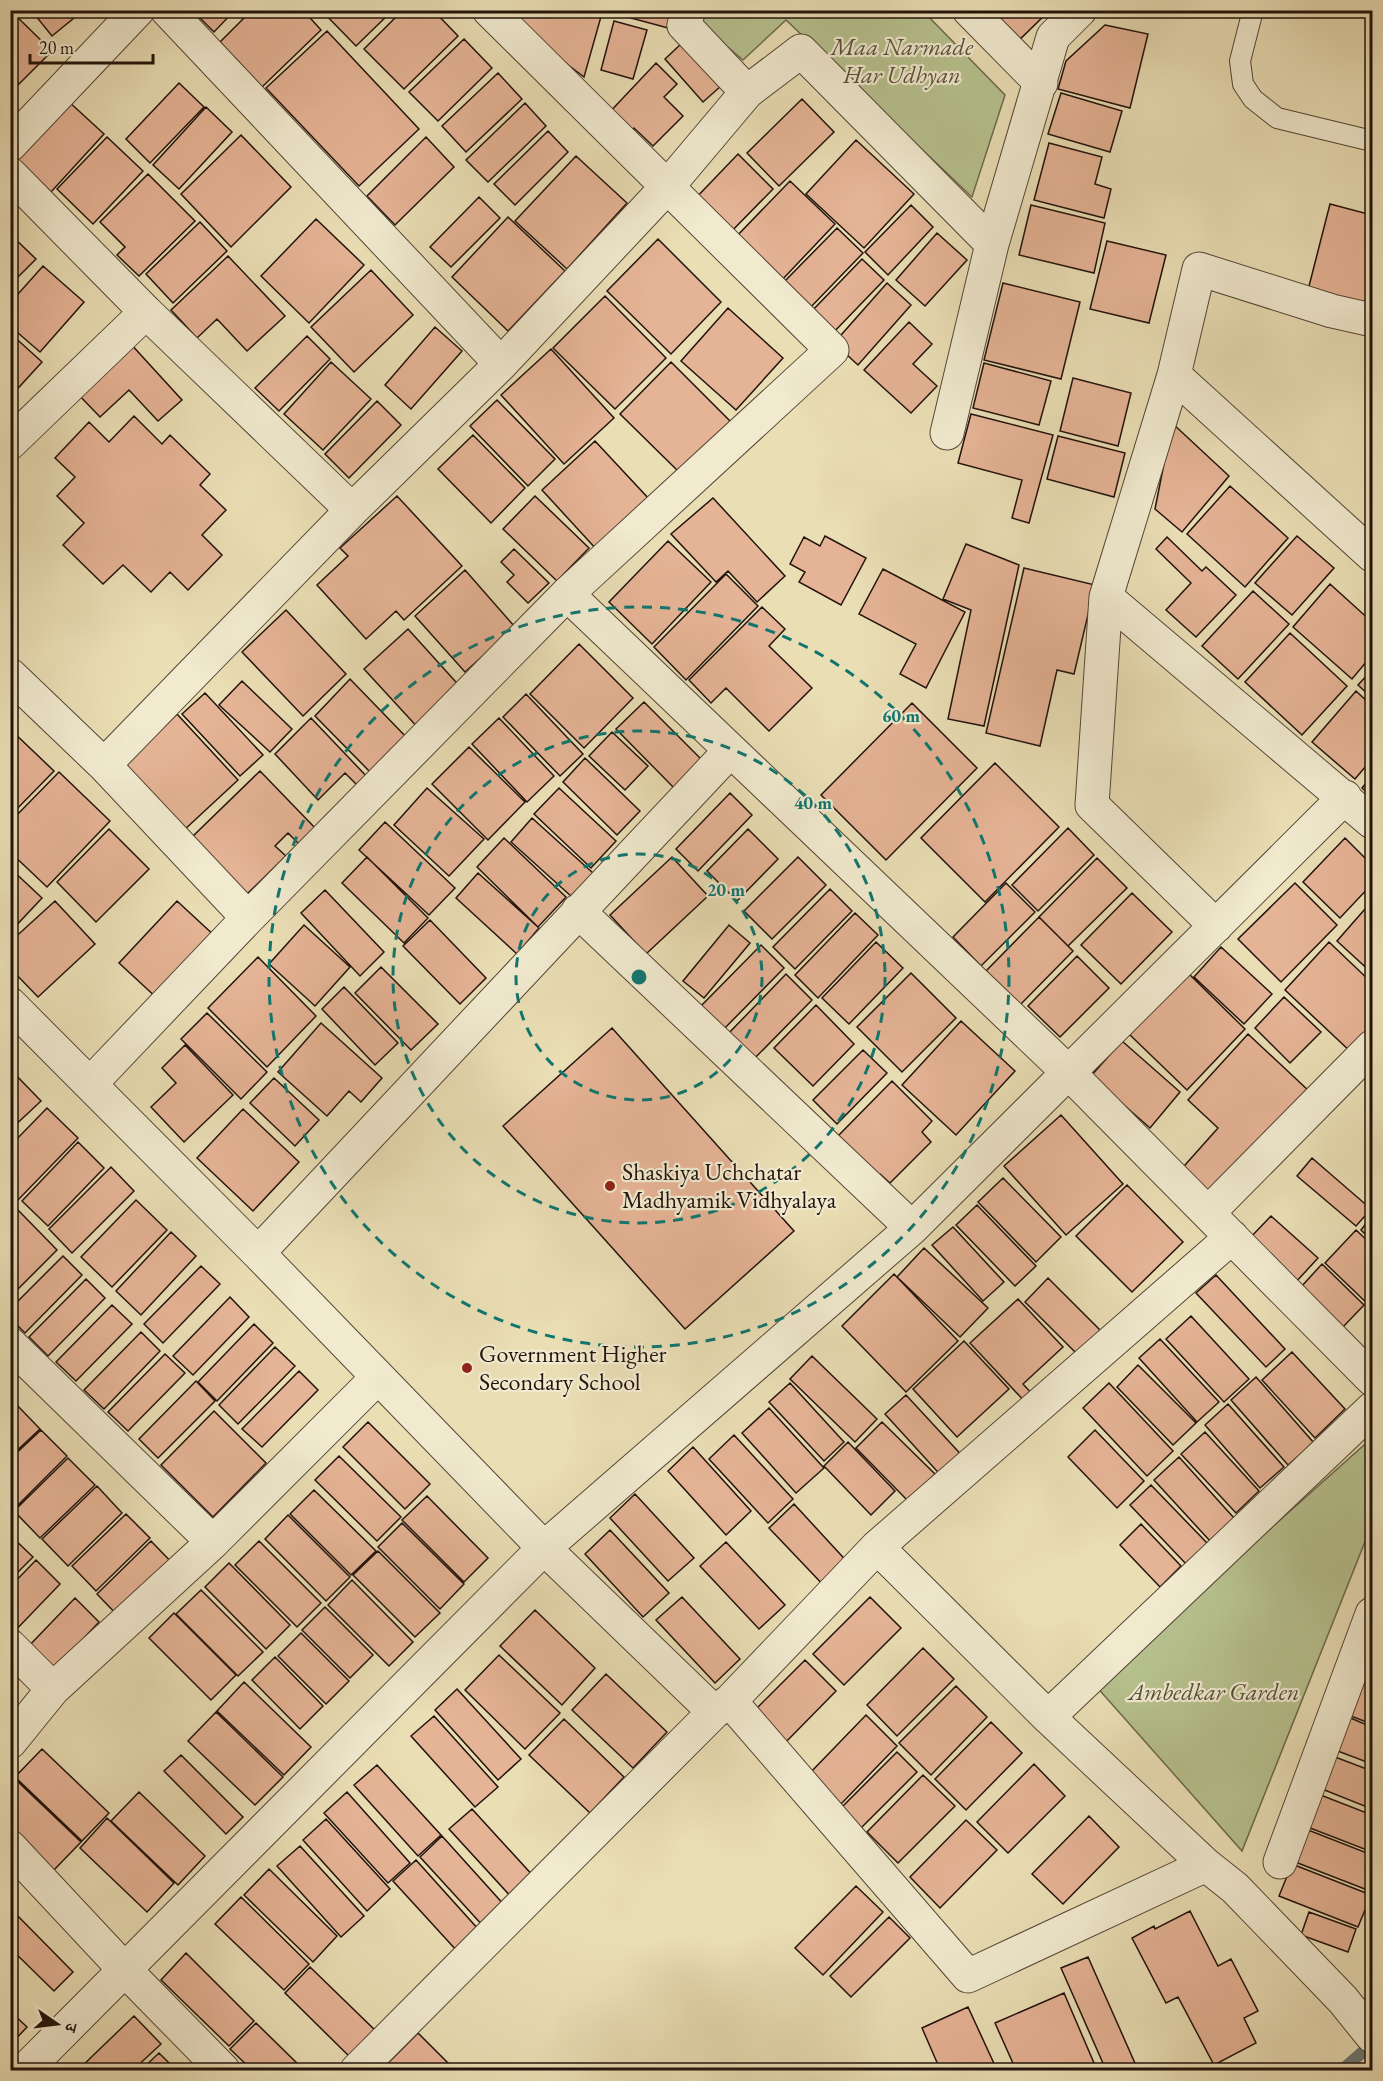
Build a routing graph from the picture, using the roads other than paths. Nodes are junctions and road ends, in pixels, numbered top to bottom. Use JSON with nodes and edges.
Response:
{"nodes":[{"id":1,"x":138,"y":10,"type":"edge"},
{"id":2,"x":167,"y":10,"type":"edge"},
{"id":3,"x":689,"y":10,"type":"edge"},
{"id":4,"x":969,"y":10,"type":"edge"},
{"id":5,"x":1080,"y":10,"type":"edge"},
{"id":6,"x":1252,"y":10,"type":"edge"},
{"id":7,"x":497,"y":14,"type":"edge"},
{"id":8,"x":1041,"y":82,"type":"junction"},
{"id":9,"x":747,"y":92,"type":"junction"},
{"id":10,"x":1372,"y":141,"type":"edge"},
{"id":11,"x":10,"y":145,"type":"edge"},
{"id":12,"x":10,"y":174,"type":"edge"},
{"id":13,"x":667,"y":187,"type":"junction"},
{"id":14,"x":992,"y":244,"type":"junction"},
{"id":15,"x":146,"y":312,"type":"junction"},
{"id":16,"x":1372,"y":320,"type":"edge"},
{"id":17,"x":501,"y":364,"type":"junction"},
{"id":18,"x":1174,"y":375,"type":"junction"},
{"id":19,"x":947,"y":434,"type":"dead end"},
{"id":20,"x":10,"y":443,"type":"edge"},
{"id":21,"x":352,"y":510,"type":"junction"},
{"id":22,"x":1372,"y":555,"type":"edge"},
{"id":23,"x":567,"y":594,"type":"junction"},
{"id":24,"x":1106,"y":597,"type":"junction"},
{"id":25,"x":10,"y":675,"type":"edge"},
{"id":26,"x":730,"y":751,"type":"junction"},
{"id":27,"x":104,"y":765,"type":"junction"},
{"id":28,"x":1345,"y":797,"type":"junction"},
{"id":29,"x":1372,"y":822,"type":"edge"},
{"id":30,"x":578,"y":911,"type":"junction"},
{"id":31,"x":248,"y":918,"type":"junction"},
{"id":32,"x":1216,"y":926,"type":"junction"},
{"id":33,"x":10,"y":1004,"type":"edge"},
{"id":34,"x":1372,"y":1047,"type":"edge"},
{"id":35,"x":1068,"y":1072,"type":"junction"},
{"id":36,"x":90,"y":1084,"type":"junction"},
{"id":37,"x":1208,"y":1213,"type":"junction"},
{"id":38,"x":912,"y":1228,"type":"junction"},
{"id":39,"x":1232,"y":1238,"type":"junction"},
{"id":40,"x":258,"y":1254,"type":"junction"},
{"id":41,"x":10,"y":1344,"type":"edge"},
{"id":42,"x":1368,"y":1364,"type":"edge"},
{"id":43,"x":377,"y":1378,"type":"junction"},
{"id":44,"x":1372,"y":1409,"type":"edge"},
{"id":45,"x":213,"y":1542,"type":"junction"},
{"id":46,"x":877,"y":1547,"type":"junction"},
{"id":47,"x":544,"y":1548,"type":"junction"},
{"id":48,"x":1372,"y":1614,"type":"edge"},
{"id":49,"x":10,"y":1646,"type":"edge"},
{"id":50,"x":53,"y":1689,"type":"junction"},
{"id":51,"x":722,"y":1707,"type":"junction"},
{"id":52,"x":1048,"y":1717,"type":"junction"},
{"id":53,"x":10,"y":1742,"type":"edge"},
{"id":54,"x":10,"y":1847,"type":"edge"},
{"id":55,"x":1280,"y":1862,"type":"dead end"},
{"id":56,"x":1206,"y":1865,"type":"junction"},
{"id":57,"x":125,"y":1970,"type":"junction"},
{"id":58,"x":1372,"y":2036,"type":"edge"},
{"id":59,"x":25,"y":2070,"type":"edge"},
{"id":60,"x":223,"y":2070,"type":"edge"},
{"id":61,"x":357,"y":2070,"type":"edge"}],
"edges":[{"from":1,"to":11,"type":"street"},
{"from":2,"to":17,"type":"street"},
{"from":3,"to":9,"type":"street"},
{"from":4,"to":8,"type":"street"},
{"from":5,"to":8,"type":"street"},
{"from":6,"to":10,"type":"lane"},
{"from":7,"to":13,"type":"street"},
{"from":8,"to":14,"type":"street"},
{"from":9,"to":13,"type":"street"},
{"from":9,"to":14,"type":"street"},
{"from":12,"to":15,"type":"street"},
{"from":13,"to":17,"type":"street"},
{"from":13,"to":23,"type":"street"},
{"from":14,"to":19,"type":"street"},
{"from":15,"to":20,"type":"street"},
{"from":15,"to":21,"type":"street"},
{"from":16,"to":18,"type":"street"},
{"from":17,"to":21,"type":"street"},
{"from":18,"to":22,"type":"street"},
{"from":18,"to":24,"type":"street"},
{"from":21,"to":27,"type":"street"},
{"from":23,"to":26,"type":"street"},
{"from":23,"to":31,"type":"street"},
{"from":24,"to":28,"type":"street"},
{"from":24,"to":32,"type":"street"},
{"from":25,"to":27,"type":"street"},
{"from":26,"to":30,"type":"street"},
{"from":26,"to":35,"type":"street"},
{"from":27,"to":31,"type":"street"},
{"from":28,"to":29,"type":"street"},
{"from":28,"to":32,"type":"street"},
{"from":30,"to":38,"type":"street"},
{"from":30,"to":40,"type":"street"},
{"from":31,"to":36,"type":"street"},
{"from":32,"to":35,"type":"street"},
{"from":33,"to":36,"type":"street"},
{"from":34,"to":37,"type":"street"},
{"from":35,"to":37,"type":"street"},
{"from":35,"to":38,"type":"street"},
{"from":36,"to":40,"type":"street"},
{"from":37,"to":39,"type":"street"},
{"from":38,"to":47,"type":"street"},
{"from":39,"to":42,"type":"street"},
{"from":39,"to":46,"type":"street"},
{"from":40,"to":43,"type":"street"},
{"from":41,"to":45,"type":"street"},
{"from":43,"to":45,"type":"street"},
{"from":43,"to":47,"type":"street"},
{"from":44,"to":52,"type":"street"},
{"from":45,"to":50,"type":"street"},
{"from":46,"to":51,"type":"street"},
{"from":46,"to":52,"type":"street"},
{"from":47,"to":51,"type":"street"},
{"from":47,"to":57,"type":"street"},
{"from":48,"to":55,"type":"street"},
{"from":49,"to":50,"type":"street"},
{"from":50,"to":53,"type":"street"},
{"from":51,"to":56,"type":"street"},
{"from":51,"to":61,"type":"street"},
{"from":52,"to":56,"type":"street"},
{"from":54,"to":57,"type":"street"},
{"from":56,"to":58,"type":"street"},
{"from":57,"to":59,"type":"street"},
{"from":57,"to":60,"type":"street"}]}
